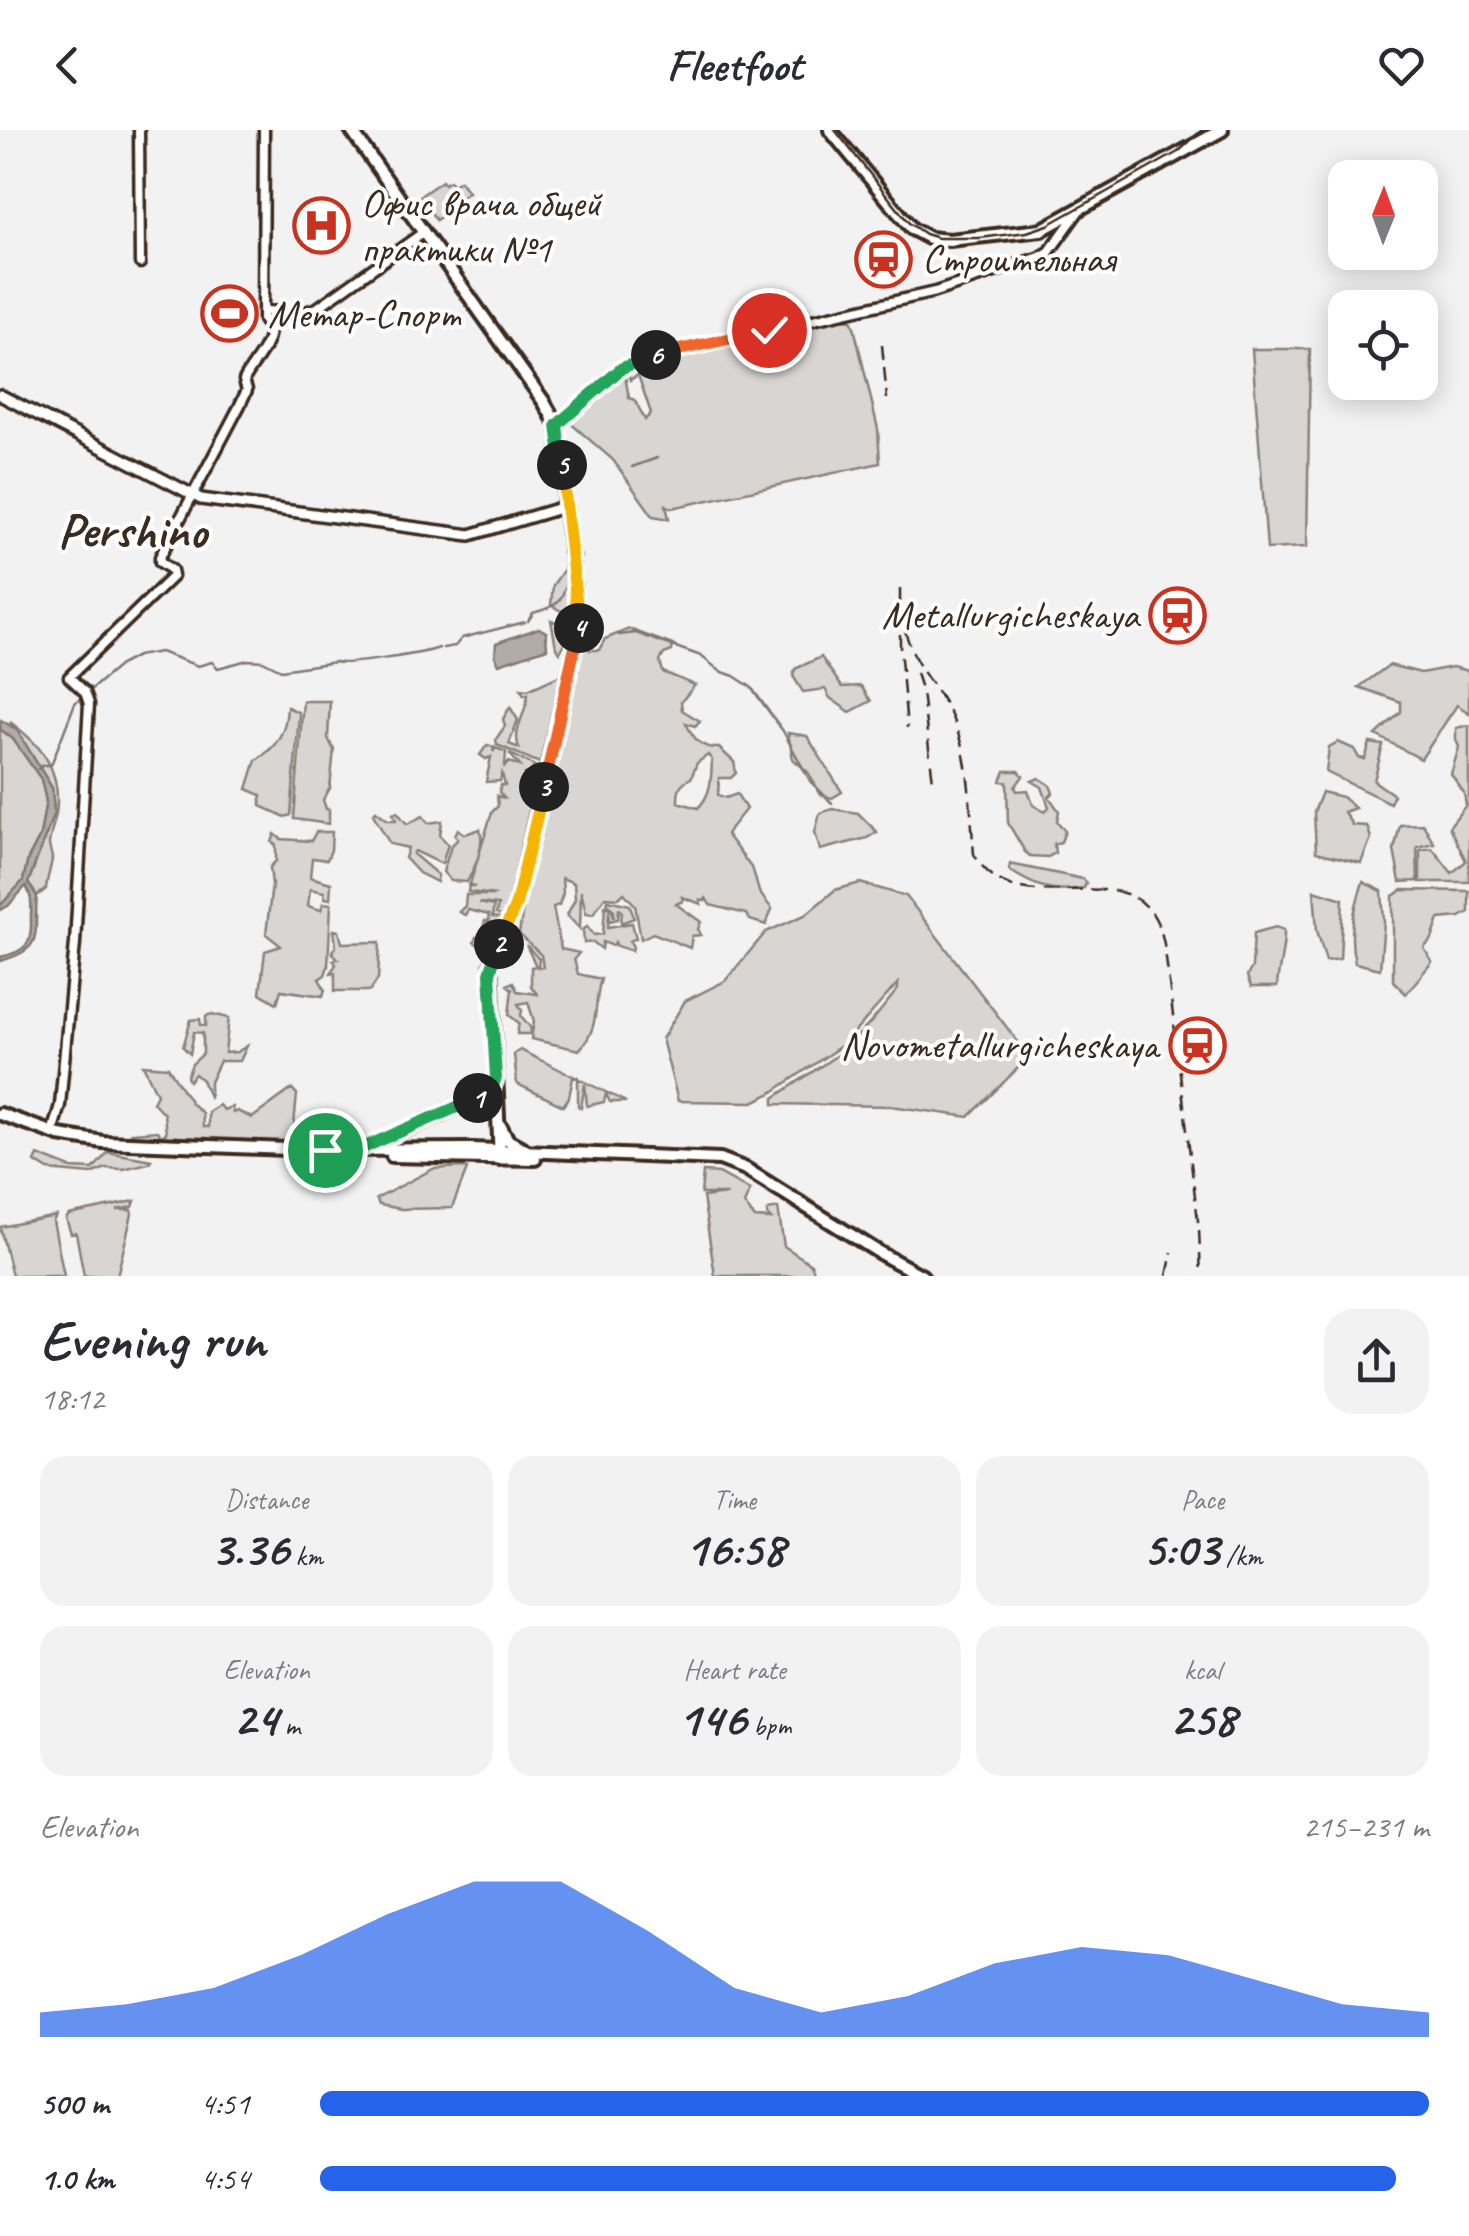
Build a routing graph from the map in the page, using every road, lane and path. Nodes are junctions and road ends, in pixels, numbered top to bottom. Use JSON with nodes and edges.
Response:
{"nodes":[{"id":1,"x":139,"y":130,"type":"edge"},
{"id":2,"x":265,"y":130,"type":"edge"},
{"id":3,"x":351,"y":130,"type":"edge"},
{"id":4,"x":830,"y":130,"type":"edge"},
{"id":5,"x":1222,"y":130,"type":"edge"},
{"id":6,"x":1060,"y":230,"type":"junction"},
{"id":7,"x":424,"y":232,"type":"junction"},
{"id":8,"x":140,"y":263,"type":"dead end"},
{"id":9,"x":267,"y":311,"type":"junction"},
{"id":10,"x":0,"y":396,"type":"edge"},
{"id":11,"x":557,"y":425,"type":"junction"},
{"id":12,"x":192,"y":497,"type":"junction"},
{"id":13,"x":568,"y":506,"type":"junction"},
{"id":14,"x":496,"y":1078,"type":"junction"},
{"id":15,"x":1,"y":1117,"type":"edge"},
{"id":16,"x":499,"y":1121,"type":"junction"},
{"id":17,"x":52,"y":1133,"type":"junction"},
{"id":18,"x":358,"y":1150,"type":"junction"},
{"id":19,"x":532,"y":1152,"type":"junction"},
{"id":20,"x":414,"y":1153,"type":"junction"},
{"id":21,"x":500,"y":1155,"type":"junction"},
{"id":22,"x":551,"y":1156,"type":"junction"},
{"id":23,"x":912,"y":1276,"type":"edge"},
{"id":24,"x":922,"y":1276,"type":"edge"}],
"edges":[{"from":1,"to":8,"type":"street"},
{"from":2,"to":9,"type":"street"},
{"from":3,"to":7,"type":"main road"},
{"from":4,"to":6,"type":"main road"},
{"from":5,"to":6,"type":"main road"},
{"from":6,"to":11,"type":"street"},
{"from":7,"to":9,"type":"street"},
{"from":7,"to":11,"type":"main road"},
{"from":9,"to":12,"type":"street"},
{"from":10,"to":12,"type":"main road"},
{"from":11,"to":13,"type":"main road"},
{"from":12,"to":13,"type":"main road"},
{"from":12,"to":17,"type":"street"},
{"from":13,"to":14,"type":"main road"},
{"from":14,"to":16,"type":"main road"},
{"from":14,"to":18,"type":"main road"},
{"from":15,"to":17,"type":"main road"},
{"from":15,"to":20,"type":"main road"},
{"from":16,"to":19,"type":"main road"},
{"from":16,"to":21,"type":"main road"},
{"from":17,"to":18,"type":"main road"},
{"from":18,"to":20,"type":"main road"},
{"from":19,"to":21,"type":"main road"},
{"from":19,"to":22,"type":"main road"},
{"from":20,"to":21,"type":"main road"},
{"from":21,"to":22,"type":"main road"},
{"from":22,"to":23,"type":"main road"},
{"from":22,"to":24,"type":"main road"}]}
